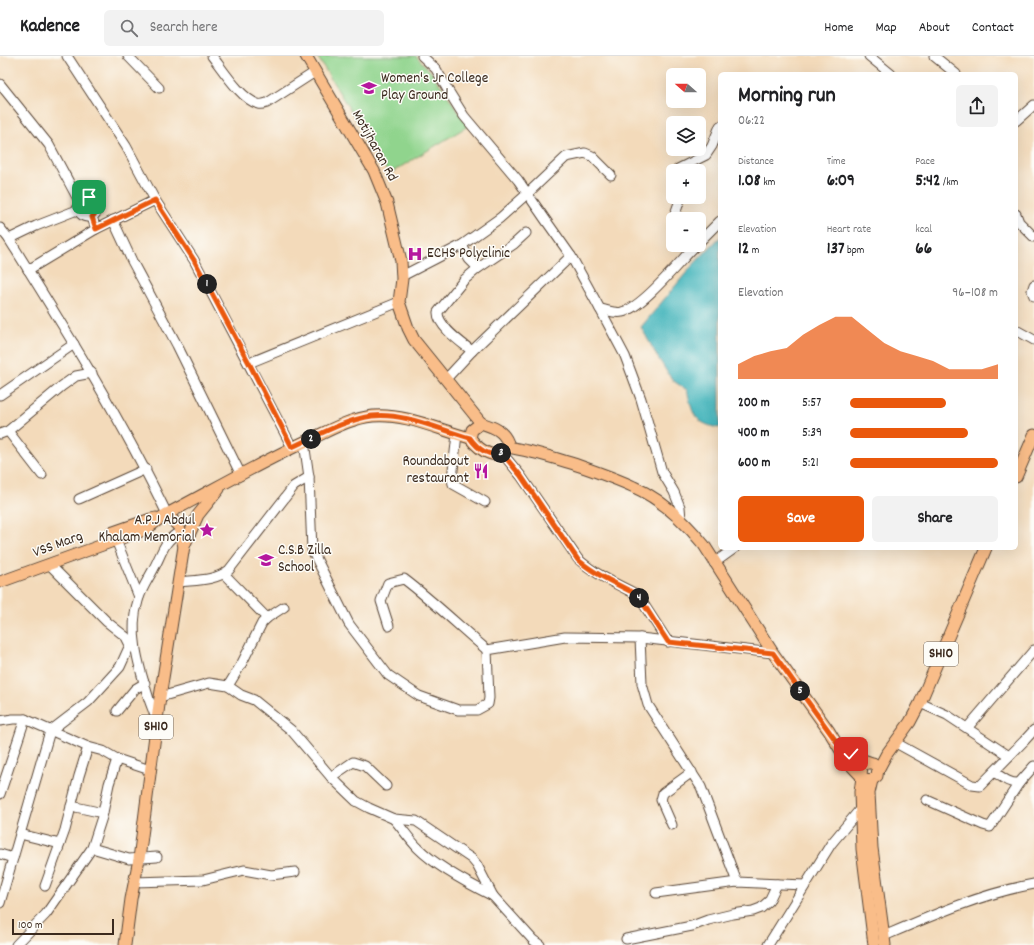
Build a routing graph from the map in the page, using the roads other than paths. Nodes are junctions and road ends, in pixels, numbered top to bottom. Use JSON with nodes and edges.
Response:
{"nodes":[{"id":1,"x":67,"y":56,"type":"edge"},
{"id":2,"x":128,"y":56,"type":"edge"},
{"id":3,"x":212,"y":56,"type":"edge"},
{"id":4,"x":306,"y":56,"type":"edge"},
{"id":5,"x":422,"y":56,"type":"edge"},
{"id":6,"x":869,"y":56,"type":"edge"},
{"id":7,"x":934,"y":56,"type":"edge"},
{"id":8,"x":315,"y":72,"type":"junction"},
{"id":9,"x":889,"y":72,"type":"edge"},
{"id":10,"x":954,"y":72,"type":"edge"},
{"id":11,"x":0,"y":84,"type":"edge"},
{"id":12,"x":158,"y":88,"type":"dead end"},
{"id":13,"x":1034,"y":105,"type":"edge"},
{"id":14,"x":1018,"y":118,"type":"edge"},
{"id":15,"x":718,"y":131,"type":"edge"},
{"id":16,"x":688,"y":164,"type":"edge"},
{"id":17,"x":611,"y":175,"type":"dead end"},
{"id":18,"x":528,"y":194,"type":"junction"},
{"id":19,"x":155,"y":200,"type":"junction"},
{"id":20,"x":78,"y":205,"type":"junction"},
{"id":21,"x":92,"y":217,"type":"junction"},
{"id":22,"x":1018,"y":219,"type":"edge"},
{"id":23,"x":113,"y":220,"type":"junction"},
{"id":24,"x":718,"y":223,"type":"edge"},
{"id":25,"x":96,"y":229,"type":"junction"},
{"id":26,"x":1,"y":231,"type":"edge"},
{"id":27,"x":526,"y":233,"type":"dead end"},
{"id":28,"x":706,"y":235,"type":"edge"},
{"id":29,"x":1034,"y":236,"type":"edge"},
{"id":30,"x":9,"y":240,"type":"junction"},
{"id":31,"x":462,"y":245,"type":"junction"},
{"id":32,"x":684,"y":252,"type":"edge"},
{"id":33,"x":571,"y":256,"type":"junction"},
{"id":34,"x":478,"y":268,"type":"junction"},
{"id":35,"x":28,"y":270,"type":"junction"},
{"id":36,"x":402,"y":276,"type":"junction"},
{"id":37,"x":1034,"y":284,"type":"edge"},
{"id":38,"x":1034,"y":296,"type":"edge"},
{"id":39,"x":399,"y":302,"type":"junction"},
{"id":40,"x":600,"y":309,"type":"junction"},
{"id":41,"x":1018,"y":331,"type":"edge"},
{"id":42,"x":1034,"y":340,"type":"edge"},
{"id":43,"x":74,"y":344,"type":"junction"},
{"id":44,"x":472,"y":351,"type":"junction"},
{"id":45,"x":249,"y":363,"type":"junction"},
{"id":46,"x":92,"y":373,"type":"junction"},
{"id":47,"x":446,"y":379,"type":"junction"},
{"id":48,"x":0,"y":395,"type":"edge"},
{"id":49,"x":481,"y":423,"type":"junction"},
{"id":50,"x":4,"y":433,"type":"edge"},
{"id":51,"x":457,"y":434,"type":"junction"},
{"id":52,"x":1034,"y":435,"type":"edge"},
{"id":53,"x":470,"y":438,"type":"junction"},
{"id":54,"x":304,"y":442,"type":"junction"},
{"id":55,"x":292,"y":447,"type":"junction"},
{"id":56,"x":504,"y":450,"type":"junction"},
{"id":57,"x":146,"y":469,"type":"junction"},
{"id":58,"x":1018,"y":472,"type":"edge"},
{"id":59,"x":42,"y":475,"type":"dead end"},
{"id":60,"x":241,"y":475,"type":"junction"},
{"id":61,"x":309,"y":477,"type":"junction"},
{"id":62,"x":222,"y":486,"type":"junction"},
{"id":63,"x":79,"y":499,"type":"dead end"},
{"id":64,"x":484,"y":502,"type":"dead end"},
{"id":65,"x":164,"y":516,"type":"junction"},
{"id":66,"x":680,"y":519,"type":"junction"},
{"id":67,"x":180,"y":532,"type":"junction"},
{"id":68,"x":116,"y":540,"type":"junction"},
{"id":69,"x":184,"y":546,"type":"junction"},
{"id":70,"x":732,"y":550,"type":"edge"},
{"id":71,"x":985,"y":550,"type":"edge"},
{"id":72,"x":714,"y":563,"type":"junction"},
{"id":73,"x":48,"y":564,"type":"junction"},
{"id":74,"x":0,"y":574,"type":"edge"},
{"id":75,"x":224,"y":574,"type":"junction"},
{"id":76,"x":0,"y":582,"type":"edge"},
{"id":77,"x":179,"y":582,"type":"junction"},
{"id":78,"x":139,"y":597,"type":"junction"},
{"id":79,"x":284,"y":607,"type":"dead end"},
{"id":80,"x":267,"y":618,"type":"junction"},
{"id":81,"x":389,"y":626,"type":"dead end"},
{"id":82,"x":640,"y":638,"type":"junction"},
{"id":83,"x":668,"y":642,"type":"junction"},
{"id":84,"x":133,"y":646,"type":"junction"},
{"id":85,"x":487,"y":650,"type":"junction"},
{"id":86,"x":1034,"y":650,"type":"edge"},
{"id":87,"x":773,"y":653,"type":"junction"},
{"id":88,"x":145,"y":683,"type":"junction"},
{"id":89,"x":228,"y":686,"type":"junction"},
{"id":90,"x":160,"y":697,"type":"junction"},
{"id":91,"x":920,"y":703,"type":"junction"},
{"id":92,"x":117,"y":711,"type":"dead end"},
{"id":93,"x":25,"y":719,"type":"junction"},
{"id":94,"x":0,"y":721,"type":"edge"},
{"id":95,"x":156,"y":723,"type":"junction"},
{"id":96,"x":968,"y":727,"type":"junction"},
{"id":97,"x":50,"y":730,"type":"junction"},
{"id":98,"x":1034,"y":730,"type":"edge"},
{"id":99,"x":896,"y":742,"type":"junction"},
{"id":100,"x":88,"y":747,"type":"junction"},
{"id":101,"x":841,"y":748,"type":"junction"},
{"id":102,"x":1009,"y":756,"type":"junction"},
{"id":103,"x":117,"y":759,"type":"junction"},
{"id":104,"x":873,"y":765,"type":"junction"},
{"id":105,"x":1034,"y":766,"type":"edge"},
{"id":106,"x":150,"y":770,"type":"junction"},
{"id":107,"x":692,"y":772,"type":"junction"},
{"id":108,"x":994,"y":772,"type":"junction"},
{"id":109,"x":331,"y":777,"type":"junction"},
{"id":110,"x":865,"y":777,"type":"junction"},
{"id":111,"x":1019,"y":783,"type":"junction"},
{"id":112,"x":386,"y":786,"type":"dead end"},
{"id":113,"x":0,"y":794,"type":"edge"},
{"id":114,"x":927,"y":800,"type":"dead end"},
{"id":115,"x":71,"y":806,"type":"junction"},
{"id":116,"x":866,"y":808,"type":"junction"},
{"id":117,"x":103,"y":813,"type":"junction"},
{"id":118,"x":394,"y":819,"type":"junction"},
{"id":119,"x":672,"y":825,"type":"dead end"},
{"id":120,"x":20,"y":834,"type":"junction"},
{"id":121,"x":60,"y":844,"type":"junction"},
{"id":122,"x":92,"y":848,"type":"junction"},
{"id":123,"x":0,"y":854,"type":"edge"},
{"id":124,"x":157,"y":857,"type":"dead end"},
{"id":125,"x":13,"y":858,"type":"junction"},
{"id":126,"x":139,"y":859,"type":"junction"},
{"id":127,"x":295,"y":872,"type":"dead end"},
{"id":128,"x":134,"y":882,"type":"junction"},
{"id":129,"x":737,"y":882,"type":"junction"},
{"id":130,"x":777,"y":884,"type":"junction"},
{"id":131,"x":1034,"y":884,"type":"edge"},
{"id":132,"x":805,"y":885,"type":"junction"},
{"id":133,"x":45,"y":886,"type":"dead end"},
{"id":134,"x":656,"y":893,"type":"dead end"},
{"id":135,"x":493,"y":896,"type":"junction"},
{"id":136,"x":0,"y":903,"type":"edge"},
{"id":137,"x":626,"y":939,"type":"dead end"},
{"id":138,"x":884,"y":940,"type":"edge"},
{"id":139,"x":16,"y":945,"type":"edge"},
{"id":140,"x":125,"y":945,"type":"edge"},
{"id":141,"x":540,"y":945,"type":"edge"},
{"id":142,"x":768,"y":945,"type":"edge"},
{"id":143,"x":874,"y":945,"type":"edge"}],
"edges":[{"from":1,"to":19,"type":"street"},
{"from":2,"to":12,"type":"street"},
{"from":3,"to":8,"type":"street"},
{"from":4,"to":8,"type":"main road","name":"Motijharan Rd"},
{"from":5,"to":18,"type":"street"},
{"from":6,"to":9,"type":"street"},
{"from":7,"to":10,"type":"street"},
{"from":8,"to":36,"type":"main road","name":"Motijharan Rd"},
{"from":11,"to":20,"type":"street"},
{"from":13,"to":14,"type":"street"},
{"from":15,"to":16,"type":"street"},
{"from":17,"to":18,"type":"street"},
{"from":18,"to":31,"type":"street"},
{"from":18,"to":33,"type":"street"},
{"from":19,"to":23,"type":"street"},
{"from":19,"to":45,"type":"street"},
{"from":20,"to":21,"type":"street"},
{"from":20,"to":21,"type":"street"},
{"from":20,"to":30,"type":"street"},
{"from":21,"to":25,"type":"street"},
{"from":22,"to":29,"type":"street"},
{"from":23,"to":25,"type":"street"},
{"from":23,"to":60,"type":"street"},
{"from":24,"to":28,"type":"street"},
{"from":25,"to":35,"type":"street"},
{"from":26,"to":30,"type":"street"},
{"from":27,"to":34,"type":"street"},
{"from":30,"to":35,"type":"street"},
{"from":31,"to":34,"type":"street"},
{"from":31,"to":36,"type":"street"},
{"from":32,"to":40,"type":"street"},
{"from":33,"to":40,"type":"street"},
{"from":33,"to":44,"type":"street"},
{"from":34,"to":44,"type":"street"},
{"from":35,"to":43,"type":"street"},
{"from":36,"to":39,"type":"main road","name":"Motijharan Rd"},
{"from":37,"to":38,"type":"street"},
{"from":39,"to":45,"type":"street"},
{"from":39,"to":47,"type":"main road","name":"Motijharan Rd"},
{"from":40,"to":66,"type":"street"},
{"from":41,"to":42,"type":"street"},
{"from":43,"to":46,"type":"street"},
{"from":43,"to":48,"type":"street"},
{"from":44,"to":47,"type":"street"},
{"from":45,"to":55,"type":"street"},
{"from":46,"to":50,"type":"street"},
{"from":46,"to":57,"type":"street"},
{"from":47,"to":49,"type":"main road","name":"Motijharan Rd"},
{"from":49,"to":53,"type":"main road"},
{"from":49,"to":56,"type":"main road"},
{"from":50,"to":59,"type":"street"},
{"from":51,"to":53,"type":"main road"},
{"from":51,"to":54,"type":"main road"},
{"from":51,"to":64,"type":"street"},
{"from":52,"to":58,"type":"main road"},
{"from":53,"to":56,"type":"main road"},
{"from":54,"to":55,"type":"main road"},
{"from":54,"to":61,"type":"street"},
{"from":55,"to":60,"type":"main road"},
{"from":56,"to":66,"type":"main road"},
{"from":56,"to":83,"type":"street"},
{"from":57,"to":63,"type":"street"},
{"from":57,"to":65,"type":"street"},
{"from":60,"to":62,"type":"main road"},
{"from":61,"to":75,"type":"street"},
{"from":61,"to":85,"type":"street"},
{"from":62,"to":65,"type":"main road"},
{"from":62,"to":69,"type":"main road"},
{"from":65,"to":67,"type":"main road","number":"SH10"},
{"from":65,"to":68,"type":"main road","name":"VSS Marg"},
{"from":65,"to":74,"type":"main road"},
{"from":66,"to":72,"type":"main road"},
{"from":67,"to":69,"type":"main road","number":"SH10"},
{"from":67,"to":78,"type":"street"},
{"from":68,"to":73,"type":"main road","name":"VSS Marg"},
{"from":68,"to":78,"type":"street"},
{"from":69,"to":77,"type":"main road","number":"SH10"},
{"from":70,"to":72,"type":"street"},
{"from":71,"to":91,"type":"main road","number":"SH10"},
{"from":72,"to":87,"type":"main road"},
{"from":73,"to":76,"type":"main road","name":"VSS Marg"},
{"from":73,"to":84,"type":"street"},
{"from":75,"to":77,"type":"street"},
{"from":75,"to":80,"type":"street"},
{"from":77,"to":90,"type":"main road","number":"SH10"},
{"from":78,"to":84,"type":"street"},
{"from":79,"to":80,"type":"street"},
{"from":80,"to":89,"type":"street"},
{"from":81,"to":85,"type":"street"},
{"from":82,"to":83,"type":"street"},
{"from":82,"to":85,"type":"street"},
{"from":82,"to":107,"type":"street"},
{"from":83,"to":87,"type":"street"},
{"from":84,"to":88,"type":"street"},
{"from":84,"to":97,"type":"street"},
{"from":86,"to":96,"type":"street"},
{"from":87,"to":101,"type":"main road"},
{"from":88,"to":92,"type":"street"},
{"from":88,"to":95,"type":"street"},
{"from":89,"to":90,"type":"street"},
{"from":89,"to":109,"type":"street"},
{"from":90,"to":95,"type":"main road","number":"SH10"},
{"from":91,"to":96,"type":"street"},
{"from":91,"to":99,"type":"main road","number":"SH10"},
{"from":93,"to":94,"type":"street"},
{"from":93,"to":97,"type":"street"},
{"from":93,"to":113,"type":"street"},
{"from":95,"to":106,"type":"main road","number":"SH10"},
{"from":96,"to":102,"type":"street"},
{"from":97,"to":100,"type":"street"},
{"from":97,"to":120,"type":"street"},
{"from":98,"to":102,"type":"street"},
{"from":99,"to":104,"type":"main road","number":"SH10"},
{"from":99,"to":108,"type":"street"},
{"from":100,"to":103,"type":"street"},
{"from":100,"to":115,"type":"street"},
{"from":101,"to":104,"type":"main road"},
{"from":101,"to":110,"type":"main road"},
{"from":102,"to":108,"type":"street"},
{"from":103,"to":106,"type":"street"},
{"from":103,"to":117,"type":"street"},
{"from":104,"to":110,"type":"main road"},
{"from":104,"to":110,"type":"main road"},
{"from":105,"to":111,"type":"street"},
{"from":106,"to":126,"type":"main road","number":"SH10"},
{"from":107,"to":119,"type":"street"},
{"from":107,"to":129,"type":"street"},
{"from":108,"to":111,"type":"street"},
{"from":109,"to":112,"type":"street"},
{"from":109,"to":118,"type":"street"},
{"from":110,"to":116,"type":"main road"},
{"from":111,"to":114,"type":"street"},
{"from":115,"to":117,"type":"street"},
{"from":115,"to":121,"type":"street"},
{"from":116,"to":132,"type":"street"},
{"from":116,"to":138,"type":"main road"},
{"from":116,"to":143,"type":"main road"},
{"from":117,"to":122,"type":"street"},
{"from":118,"to":135,"type":"street"},
{"from":118,"to":135,"type":"street"},
{"from":120,"to":121,"type":"street"},
{"from":120,"to":125,"type":"street"},
{"from":121,"to":133,"type":"street"},
{"from":122,"to":126,"type":"street"},
{"from":122,"to":139,"type":"street"},
{"from":123,"to":125,"type":"street"},
{"from":124,"to":126,"type":"street"},
{"from":125,"to":136,"type":"street"},
{"from":126,"to":128,"type":"main road","number":"SH10"},
{"from":127,"to":128,"type":"street"},
{"from":128,"to":140,"type":"main road","number":"SH10"},
{"from":129,"to":130,"type":"street"},
{"from":129,"to":134,"type":"street"},
{"from":130,"to":132,"type":"street"},
{"from":130,"to":137,"type":"street"},
{"from":131,"to":138,"type":"street"},
{"from":132,"to":142,"type":"street"},
{"from":135,"to":141,"type":"street"}]}
